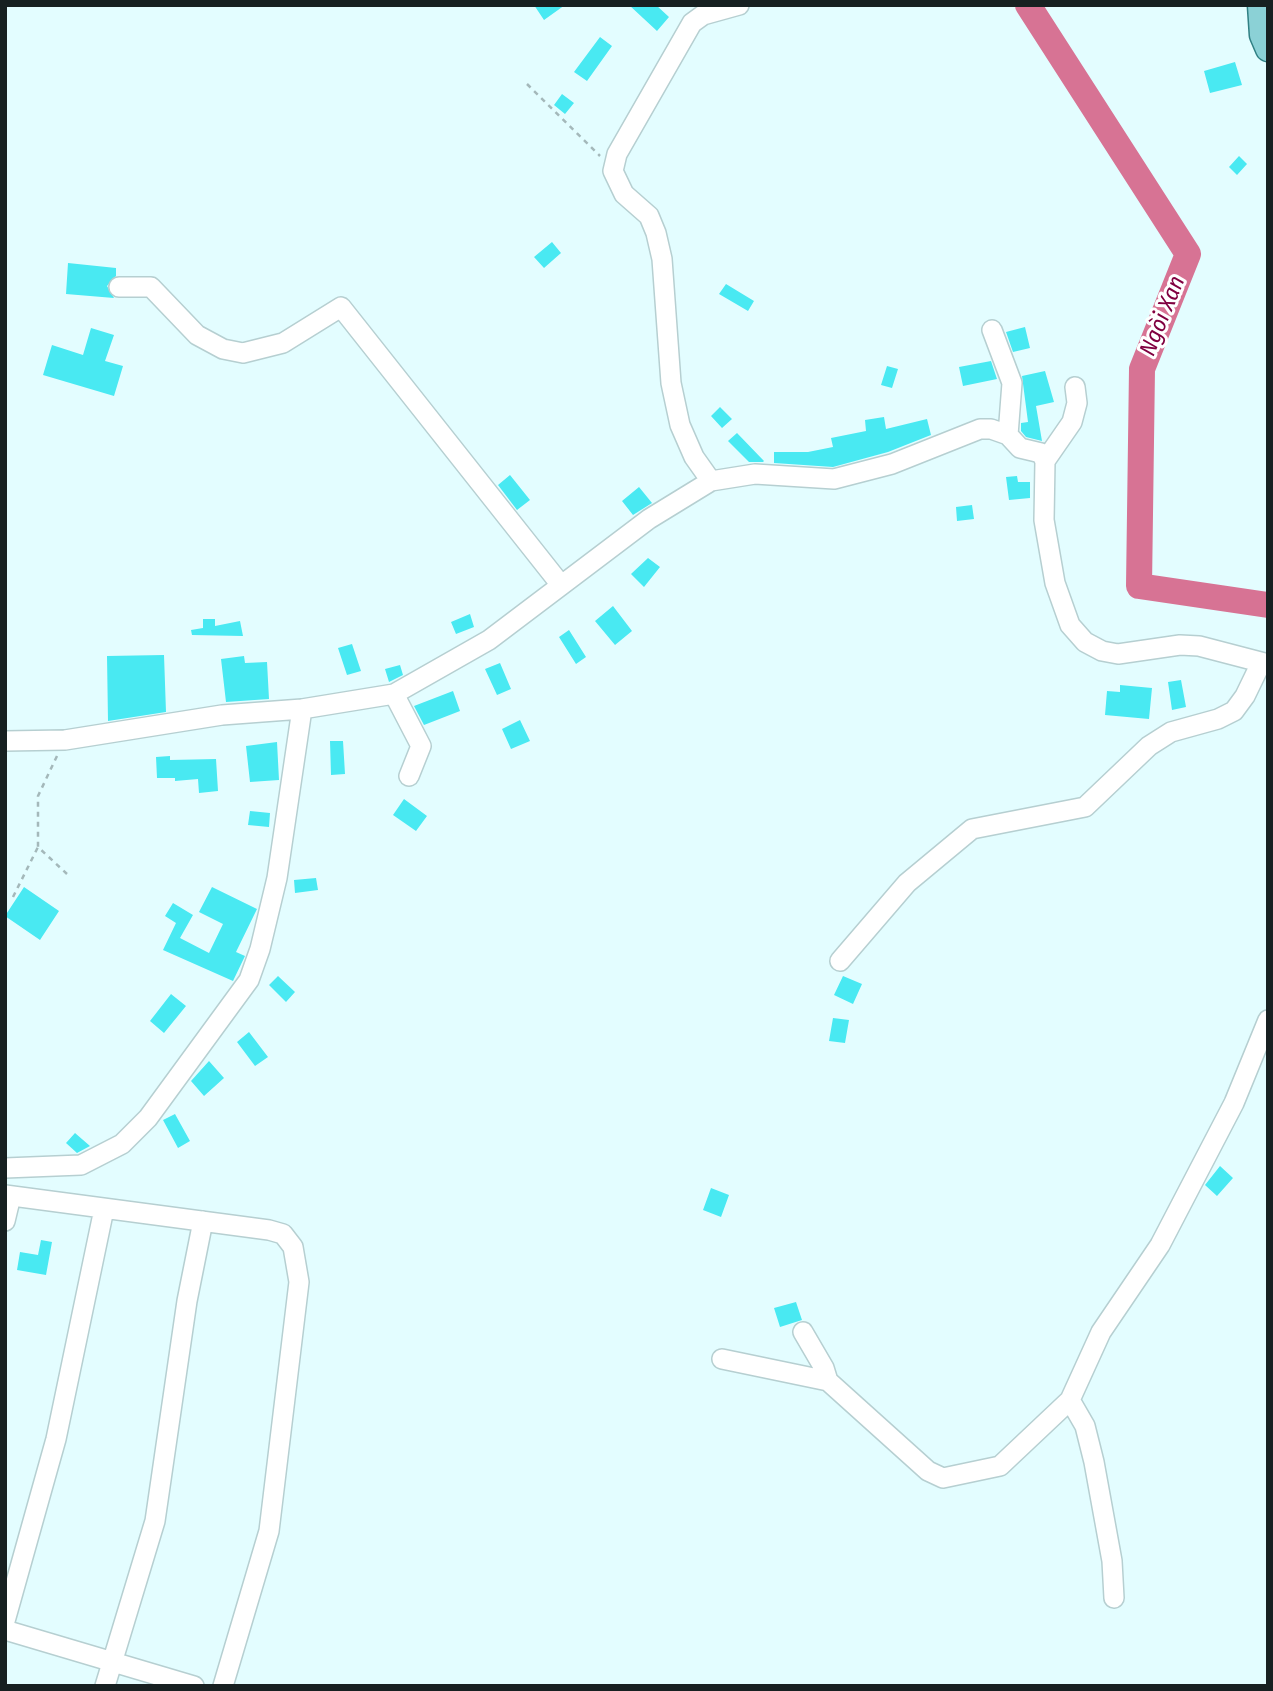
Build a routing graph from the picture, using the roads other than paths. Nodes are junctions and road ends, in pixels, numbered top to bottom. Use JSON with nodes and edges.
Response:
{"nodes":[{"id":1,"x":739,"y":5,"type":"edge"},
{"id":2,"x":1261,"y":5,"type":"edge"},
{"id":3,"x":1268,"y":50,"type":"edge"},
{"id":4,"x":119,"y":287,"type":"dead end"},
{"id":5,"x":992,"y":330,"type":"dead end"},
{"id":6,"x":1075,"y":387,"type":"dead end"},
{"id":7,"x":1008,"y":435,"type":"junction"},
{"id":8,"x":1045,"y":461,"type":"junction"},
{"id":9,"x":711,"y":481,"type":"junction"},
{"id":10,"x":561,"y":585,"type":"junction"},
{"id":11,"x":1264,"y":664,"type":"edge"},
{"id":12,"x":394,"y":694,"type":"junction"},
{"id":13,"x":302,"y":709,"type":"junction"},
{"id":14,"x":5,"y":741,"type":"edge"},
{"id":15,"x":409,"y":776,"type":"dead end"},
{"id":16,"x":840,"y":961,"type":"dead end"},
{"id":17,"x":1268,"y":1020,"type":"edge"},
{"id":18,"x":5,"y":1168,"type":"edge"},
{"id":19,"x":8,"y":1196,"type":"edge"},
{"id":20,"x":104,"y":1209,"type":"junction"},
{"id":21,"x":5,"y":1221,"type":"edge"},
{"id":22,"x":203,"y":1221,"type":"junction"},
{"id":23,"x":803,"y":1332,"type":"dead end"},
{"id":24,"x":722,"y":1359,"type":"dead end"},
{"id":25,"x":828,"y":1381,"type":"junction"},
{"id":26,"x":1070,"y":1400,"type":"junction"},
{"id":27,"x":1114,"y":1598,"type":"dead end"},
{"id":28,"x":5,"y":1620,"type":"edge"},
{"id":29,"x":5,"y":1630,"type":"edge"},
{"id":30,"x":113,"y":1660,"type":"junction"},
{"id":31,"x":105,"y":1686,"type":"edge"},
{"id":32,"x":194,"y":1686,"type":"edge"},
{"id":33,"x":223,"y":1686,"type":"edge"}],
"edges":[{"from":1,"to":9,"type":"street"},
{"from":2,"to":3,"type":"main road"},
{"from":4,"to":10,"type":"street"},
{"from":5,"to":7,"type":"street"},
{"from":6,"to":8,"type":"street"},
{"from":7,"to":8,"type":"street"},
{"from":7,"to":9,"type":"street"},
{"from":8,"to":11,"type":"street"},
{"from":9,"to":10,"type":"street"},
{"from":10,"to":12,"type":"street"},
{"from":11,"to":16,"type":"street"},
{"from":12,"to":13,"type":"street"},
{"from":12,"to":15,"type":"street"},
{"from":13,"to":14,"type":"street"},
{"from":13,"to":18,"type":"street"},
{"from":17,"to":26,"type":"street"},
{"from":19,"to":20,"type":"street"},
{"from":19,"to":21,"type":"street"},
{"from":20,"to":22,"type":"street"},
{"from":20,"to":28,"type":"street"},
{"from":22,"to":30,"type":"street"},
{"from":22,"to":33,"type":"street"},
{"from":23,"to":25,"type":"street"},
{"from":24,"to":25,"type":"street"},
{"from":25,"to":26,"type":"street"},
{"from":26,"to":27,"type":"street"},
{"from":29,"to":30,"type":"street"},
{"from":30,"to":31,"type":"street"},
{"from":30,"to":32,"type":"street"}]}
